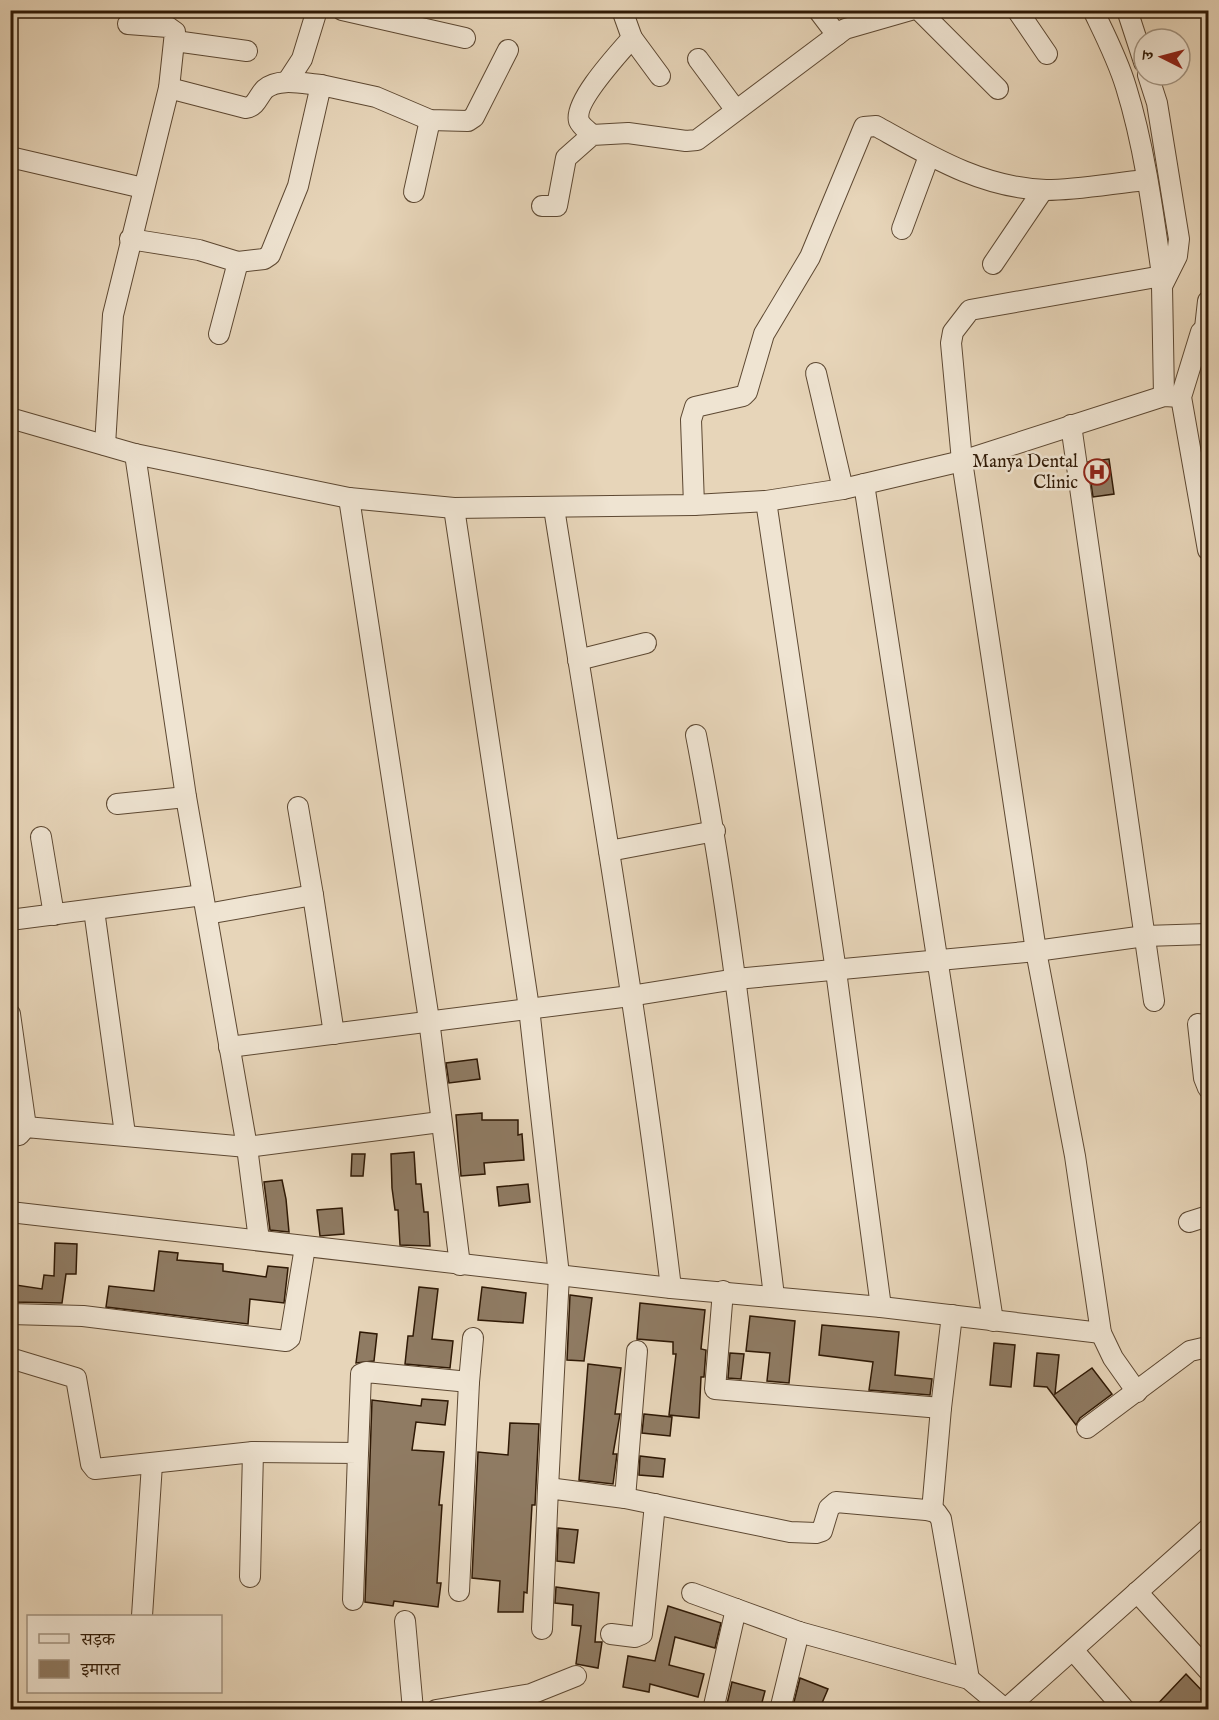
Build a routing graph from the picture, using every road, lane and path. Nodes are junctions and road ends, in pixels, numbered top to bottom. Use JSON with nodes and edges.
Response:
{"nodes":[{"id":1,"x":317,"y":10,"type":"edge"},
{"id":2,"x":342,"y":10,"type":"edge"},
{"id":3,"x":622,"y":10,"type":"edge"},
{"id":4,"x":818,"y":10,"type":"edge"},
{"id":5,"x":911,"y":10,"type":"edge"},
{"id":6,"x":919,"y":10,"type":"edge"},
{"id":7,"x":1017,"y":10,"type":"edge"},
{"id":8,"x":1093,"y":10,"type":"edge"},
{"id":9,"x":1127,"y":10,"type":"edge"},
{"id":10,"x":128,"y":24,"type":"dead end"},
{"id":11,"x":1133,"y":27,"type":"edge"},
{"id":12,"x":837,"y":35,"type":"junction"},
{"id":13,"x":465,"y":38,"type":"dead end"},
{"id":14,"x":632,"y":38,"type":"junction"},
{"id":15,"x":176,"y":40,"type":"junction"},
{"id":16,"x":508,"y":50,"type":"dead end"},
{"id":17,"x":247,"y":51,"type":"dead end"},
{"id":18,"x":1047,"y":54,"type":"dead end"},
{"id":19,"x":698,"y":59,"type":"dead end"},
{"id":20,"x":660,"y":76,"type":"dead end"},
{"id":21,"x":287,"y":82,"type":"junction"},
{"id":22,"x":321,"y":85,"type":"junction"},
{"id":23,"x":1152,"y":87,"type":"edge"},
{"id":24,"x":169,"y":88,"type":"junction"},
{"id":25,"x":998,"y":89,"type":"dead end"},
{"id":26,"x":735,"y":109,"type":"junction"},
{"id":27,"x":430,"y":120,"type":"junction"},
{"id":28,"x":592,"y":135,"type":"junction"},
{"id":29,"x":928,"y":156,"type":"junction"},
{"id":30,"x":10,"y":157,"type":"edge"},
{"id":31,"x":1146,"y":180,"type":"junction"},
{"id":32,"x":143,"y":188,"type":"junction"},
{"id":33,"x":1043,"y":190,"type":"junction"},
{"id":34,"x":414,"y":192,"type":"dead end"},
{"id":35,"x":542,"y":206,"type":"dead end"},
{"id":36,"x":902,"y":229,"type":"dead end"},
{"id":37,"x":130,"y":239,"type":"junction"},
{"id":38,"x":238,"y":262,"type":"junction"},
{"id":39,"x":993,"y":264,"type":"dead end"},
{"id":40,"x":1162,"y":279,"type":"junction"},
{"id":41,"x":1209,"y":301,"type":"edge"},
{"id":42,"x":1207,"y":327,"type":"edge"},
{"id":43,"x":219,"y":334,"type":"dead end"},
{"id":44,"x":816,"y":373,"type":"dead end"},
{"id":45,"x":1173,"y":396,"type":"junction"},
{"id":46,"x":10,"y":418,"type":"edge"},
{"id":47,"x":1071,"y":425,"type":"junction"},
{"id":48,"x":105,"y":445,"type":"junction"},
{"id":49,"x":135,"y":454,"type":"junction"},
{"id":50,"x":962,"y":461,"type":"junction"},
{"id":51,"x":864,"y":484,"type":"junction"},
{"id":52,"x":843,"y":489,"type":"junction"},
{"id":53,"x":350,"y":498,"type":"junction"},
{"id":54,"x":766,"y":501,"type":"junction"},
{"id":55,"x":694,"y":505,"type":"junction"},
{"id":56,"x":454,"y":508,"type":"junction"},
{"id":57,"x":554,"y":508,"type":"junction"},
{"id":58,"x":1209,"y":550,"type":"edge"},
{"id":59,"x":646,"y":643,"type":"dead end"},
{"id":60,"x":578,"y":660,"type":"junction"},
{"id":61,"x":696,"y":735,"type":"dead end"},
{"id":62,"x":186,"y":797,"type":"junction"},
{"id":63,"x":117,"y":804,"type":"dead end"},
{"id":64,"x":298,"y":807,"type":"dead end"},
{"id":65,"x":715,"y":831,"type":"junction"},
{"id":66,"x":41,"y":837,"type":"dead end"},
{"id":67,"x":609,"y":851,"type":"junction"},
{"id":68,"x":313,"y":895,"type":"junction"},
{"id":69,"x":205,"y":904,"type":"junction"},
{"id":70,"x":94,"y":910,"type":"junction"},
{"id":71,"x":54,"y":915,"type":"junction"},
{"id":72,"x":10,"y":920,"type":"edge"},
{"id":73,"x":1209,"y":934,"type":"edge"},
{"id":74,"x":1145,"y":936,"type":"junction"},
{"id":75,"x":1036,"y":951,"type":"junction"},
{"id":76,"x":939,"y":961,"type":"junction"},
{"id":77,"x":836,"y":971,"type":"junction"},
{"id":78,"x":736,"y":979,"type":"junction"},
{"id":79,"x":630,"y":996,"type":"junction"},
{"id":80,"x":1154,"y":1001,"type":"dead end"},
{"id":81,"x":529,"y":1008,"type":"junction"},
{"id":82,"x":10,"y":1014,"type":"edge"},
{"id":83,"x":429,"y":1020,"type":"junction"},
{"id":84,"x":1198,"y":1024,"type":"dead end"},
{"id":85,"x":334,"y":1034,"type":"junction"},
{"id":86,"x":229,"y":1047,"type":"junction"},
{"id":87,"x":1209,"y":1088,"type":"edge"},
{"id":88,"x":440,"y":1122,"type":"junction"},
{"id":89,"x":18,"y":1132,"type":"edge"},
{"id":90,"x":125,"y":1134,"type":"junction"},
{"id":91,"x":247,"y":1147,"type":"junction"},
{"id":92,"x":10,"y":1212,"type":"edge"},
{"id":93,"x":1209,"y":1216,"type":"edge"},
{"id":94,"x":1190,"y":1222,"type":"dead end"},
{"id":95,"x":259,"y":1240,"type":"junction"},
{"id":96,"x":305,"y":1247,"type":"junction"},
{"id":97,"x":460,"y":1265,"type":"junction"},
{"id":98,"x":559,"y":1275,"type":"junction"},
{"id":99,"x":671,"y":1288,"type":"junction"},
{"id":100,"x":723,"y":1291,"type":"junction"},
{"id":101,"x":774,"y":1296,"type":"junction"},
{"id":102,"x":881,"y":1307,"type":"junction"},
{"id":103,"x":10,"y":1314,"type":"edge"},
{"id":104,"x":952,"y":1315,"type":"junction"},
{"id":105,"x":993,"y":1321,"type":"junction"},
{"id":106,"x":1101,"y":1333,"type":"junction"},
{"id":107,"x":473,"y":1338,"type":"dead end"},
{"id":108,"x":637,"y":1351,"type":"dead end"},
{"id":109,"x":1209,"y":1351,"type":"edge"},
{"id":110,"x":10,"y":1358,"type":"edge"},
{"id":111,"x":469,"y":1382,"type":"junction"},
{"id":112,"x":1137,"y":1392,"type":"junction"},
{"id":113,"x":941,"y":1408,"type":"junction"},
{"id":114,"x":1087,"y":1428,"type":"dead end"},
{"id":115,"x":253,"y":1452,"type":"junction"},
{"id":116,"x":358,"y":1454,"type":"junction"},
{"id":117,"x":152,"y":1464,"type":"junction"},
{"id":118,"x":548,"y":1488,"type":"junction"},
{"id":119,"x":625,"y":1498,"type":"junction"},
{"id":120,"x":655,"y":1504,"type":"junction"},
{"id":121,"x":932,"y":1511,"type":"junction"},
{"id":122,"x":1209,"y":1529,"type":"edge"},
{"id":123,"x":250,"y":1577,"type":"dead end"},
{"id":124,"x":459,"y":1591,"type":"dead end"},
{"id":125,"x":692,"y":1593,"type":"dead end"},
{"id":126,"x":1137,"y":1593,"type":"junction"},
{"id":127,"x":353,"y":1600,"type":"dead end"},
{"id":128,"x":736,"y":1609,"type":"junction"},
{"id":129,"x":142,"y":1615,"type":"edge"},
{"id":130,"x":405,"y":1621,"type":"dead end"},
{"id":131,"x":542,"y":1629,"type":"dead end"},
{"id":132,"x":799,"y":1632,"type":"junction"},
{"id":133,"x":611,"y":1634,"type":"dead end"},
{"id":134,"x":1073,"y":1650,"type":"junction"},
{"id":135,"x":1209,"y":1670,"type":"edge"},
{"id":136,"x":576,"y":1676,"type":"dead end"},
{"id":137,"x":969,"y":1679,"type":"junction"},
{"id":138,"x":1006,"y":1709,"type":"edge"},
{"id":139,"x":413,"y":1710,"type":"edge"},
{"id":140,"x":436,"y":1710,"type":"edge"},
{"id":141,"x":713,"y":1710,"type":"edge"},
{"id":142,"x":780,"y":1710,"type":"edge"},
{"id":143,"x":1125,"y":1710,"type":"edge"}],
"edges":[{"from":1,"to":21,"type":"street"},
{"from":2,"to":13,"type":"street"},
{"from":3,"to":14,"type":"street"},
{"from":4,"to":12,"type":"street"},
{"from":5,"to":12,"type":"street"},
{"from":6,"to":25,"type":"street"},
{"from":7,"to":18,"type":"street"},
{"from":8,"to":31,"type":"street"},
{"from":9,"to":11,"type":"street"},
{"from":10,"to":15,"type":"street"},
{"from":12,"to":26,"type":"street"},
{"from":14,"to":20,"type":"street"},
{"from":14,"to":28,"type":"street"},
{"from":15,"to":17,"type":"street"},
{"from":15,"to":24,"type":"street"},
{"from":16,"to":27,"type":"street"},
{"from":19,"to":26,"type":"street"},
{"from":21,"to":22,"type":"street"},
{"from":21,"to":24,"type":"street"},
{"from":22,"to":27,"type":"street"},
{"from":22,"to":38,"type":"street"},
{"from":23,"to":40,"type":"street"},
{"from":24,"to":32,"type":"street"},
{"from":26,"to":28,"type":"street"},
{"from":27,"to":34,"type":"street"},
{"from":28,"to":35,"type":"street"},
{"from":29,"to":33,"type":"street"},
{"from":29,"to":36,"type":"street"},
{"from":29,"to":55,"type":"street"},
{"from":30,"to":32,"type":"street"},
{"from":31,"to":33,"type":"street"},
{"from":31,"to":40,"type":"street"},
{"from":32,"to":37,"type":"street"},
{"from":33,"to":39,"type":"street"},
{"from":37,"to":38,"type":"street"},
{"from":37,"to":48,"type":"street"},
{"from":38,"to":43,"type":"street"},
{"from":40,"to":45,"type":"street"},
{"from":40,"to":50,"type":"street"},
{"from":41,"to":42,"type":"street"},
{"from":42,"to":45,"type":"street"},
{"from":44,"to":52,"type":"street"},
{"from":45,"to":47,"type":"street"},
{"from":45,"to":58,"type":"street"},
{"from":46,"to":48,"type":"street"},
{"from":47,"to":50,"type":"street"},
{"from":47,"to":74,"type":"street"},
{"from":48,"to":49,"type":"street"},
{"from":49,"to":53,"type":"street"},
{"from":49,"to":62,"type":"street"},
{"from":50,"to":51,"type":"street"},
{"from":50,"to":75,"type":"street"},
{"from":51,"to":52,"type":"street"},
{"from":51,"to":76,"type":"street"},
{"from":52,"to":54,"type":"street"},
{"from":53,"to":56,"type":"street"},
{"from":53,"to":83,"type":"street"},
{"from":54,"to":55,"type":"street"},
{"from":54,"to":77,"type":"street"},
{"from":55,"to":57,"type":"street"},
{"from":56,"to":57,"type":"street"},
{"from":56,"to":81,"type":"street"},
{"from":57,"to":60,"type":"street"},
{"from":59,"to":60,"type":"street"},
{"from":60,"to":67,"type":"street"},
{"from":61,"to":65,"type":"street"},
{"from":62,"to":63,"type":"street"},
{"from":62,"to":69,"type":"street"},
{"from":64,"to":68,"type":"street"},
{"from":65,"to":67,"type":"street"},
{"from":65,"to":78,"type":"street"},
{"from":66,"to":71,"type":"street"},
{"from":67,"to":79,"type":"street"},
{"from":68,"to":69,"type":"street"},
{"from":68,"to":85,"type":"street"},
{"from":69,"to":70,"type":"street"},
{"from":69,"to":86,"type":"street"},
{"from":70,"to":71,"type":"street"},
{"from":70,"to":90,"type":"street"},
{"from":71,"to":72,"type":"street"},
{"from":73,"to":74,"type":"street"},
{"from":74,"to":75,"type":"street"},
{"from":74,"to":80,"type":"street"},
{"from":75,"to":76,"type":"street"},
{"from":75,"to":106,"type":"street"},
{"from":76,"to":77,"type":"street"},
{"from":76,"to":105,"type":"street"},
{"from":77,"to":78,"type":"street"},
{"from":77,"to":102,"type":"street"},
{"from":78,"to":79,"type":"street"},
{"from":78,"to":101,"type":"street"},
{"from":79,"to":81,"type":"street"},
{"from":79,"to":99,"type":"street"},
{"from":81,"to":83,"type":"street"},
{"from":81,"to":98,"type":"street"},
{"from":82,"to":89,"type":"street"},
{"from":83,"to":85,"type":"street"},
{"from":83,"to":88,"type":"street"},
{"from":84,"to":87,"type":"street"},
{"from":85,"to":86,"type":"street"},
{"from":86,"to":91,"type":"street"},
{"from":88,"to":91,"type":"street"},
{"from":88,"to":97,"type":"street"},
{"from":89,"to":90,"type":"street"},
{"from":90,"to":91,"type":"street"},
{"from":91,"to":95,"type":"street"},
{"from":92,"to":95,"type":"street"},
{"from":93,"to":94,"type":"street"},
{"from":95,"to":96,"type":"street"},
{"from":96,"to":97,"type":"street"},
{"from":96,"to":103,"type":"street"},
{"from":97,"to":98,"type":"street"},
{"from":98,"to":99,"type":"street"},
{"from":98,"to":118,"type":"street"},
{"from":99,"to":100,"type":"street"},
{"from":100,"to":101,"type":"street"},
{"from":100,"to":113,"type":"street"},
{"from":101,"to":102,"type":"street"},
{"from":102,"to":104,"type":"street"},
{"from":104,"to":105,"type":"street"},
{"from":104,"to":113,"type":"street"},
{"from":105,"to":106,"type":"street"},
{"from":106,"to":112,"type":"street"},
{"from":107,"to":111,"type":"street"},
{"from":108,"to":119,"type":"street"},
{"from":109,"to":112,"type":"street"},
{"from":110,"to":117,"type":"street"},
{"from":111,"to":116,"type":"street"},
{"from":111,"to":124,"type":"street"},
{"from":112,"to":114,"type":"street"},
{"from":113,"to":121,"type":"street"},
{"from":115,"to":116,"type":"street"},
{"from":115,"to":117,"type":"street"},
{"from":115,"to":123,"type":"street"},
{"from":116,"to":127,"type":"street"},
{"from":117,"to":129,"type":"street"},
{"from":118,"to":119,"type":"street"},
{"from":118,"to":131,"type":"street"},
{"from":119,"to":120,"type":"street"},
{"from":120,"to":121,"type":"street"},
{"from":120,"to":133,"type":"street"},
{"from":121,"to":137,"type":"street"},
{"from":122,"to":126,"type":"street"},
{"from":125,"to":128,"type":"street"},
{"from":126,"to":134,"type":"street"},
{"from":126,"to":135,"type":"street"},
{"from":128,"to":132,"type":"street"},
{"from":128,"to":141,"type":"street"},
{"from":130,"to":139,"type":"street"},
{"from":132,"to":137,"type":"street"},
{"from":132,"to":142,"type":"street"},
{"from":134,"to":138,"type":"street"},
{"from":134,"to":143,"type":"street"},
{"from":136,"to":140,"type":"street"},
{"from":137,"to":138,"type":"street"}]}
